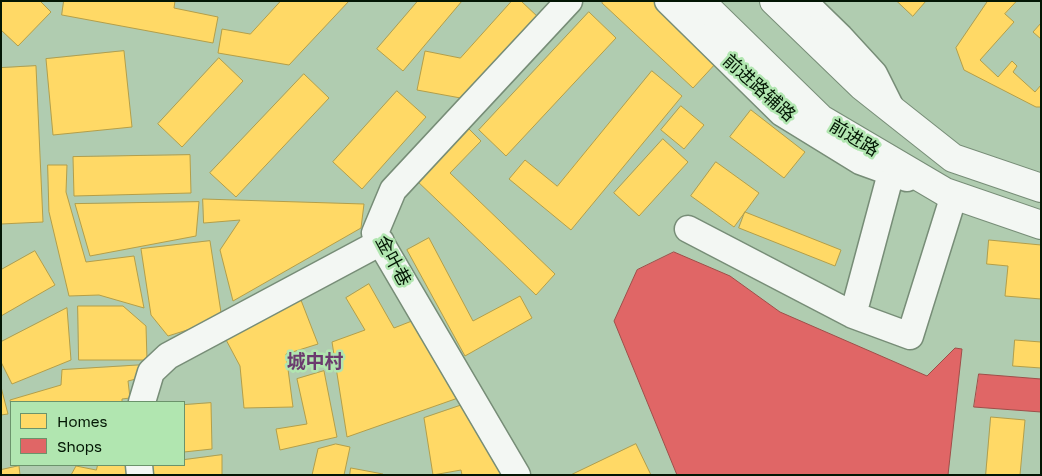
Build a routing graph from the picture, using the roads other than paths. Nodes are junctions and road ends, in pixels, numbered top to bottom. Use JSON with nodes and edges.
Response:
{"nodes":[{"id":1,"x":569,"y":1,"type":"edge"},
{"id":2,"x":668,"y":1,"type":"edge"},
{"id":3,"x":700,"y":1,"type":"edge"},
{"id":4,"x":774,"y":1,"type":"edge"},
{"id":5,"x":803,"y":1,"type":"edge"},
{"id":6,"x":892,"y":110,"type":"junction"},
{"id":7,"x":891,"y":172,"type":"junction"},
{"id":8,"x":1041,"y":188,"type":"edge"},
{"id":9,"x":950,"y":194,"type":"junction"},
{"id":10,"x":1041,"y":225,"type":"edge"},
{"id":11,"x":688,"y":229,"type":"dead end"},
{"id":12,"x":381,"y":242,"type":"junction"},
{"id":13,"x":853,"y":314,"type":"junction"},
{"id":14,"x":142,"y":401,"type":"edge"},
{"id":15,"x":517,"y":475,"type":"edge"}],
"edges":[{"from":1,"to":12,"type":"street","name":"金叶巷"},
{"from":2,"to":7,"type":"street","name":"前进路辅路"},
{"from":3,"to":9,"type":"main road","name":"前进路"},
{"from":4,"to":6,"type":"main road"},
{"from":5,"to":6,"type":"street"},
{"from":6,"to":8,"type":"main road"},
{"from":7,"to":9,"type":"street","name":"前进路辅路"},
{"from":7,"to":13,"type":"street"},
{"from":9,"to":10,"type":"main road","name":"前进路"},
{"from":9,"to":13,"type":"street"},
{"from":11,"to":13,"type":"street"},
{"from":12,"to":14,"type":"street"},
{"from":12,"to":15,"type":"street","name":"金叶巷"}]}
